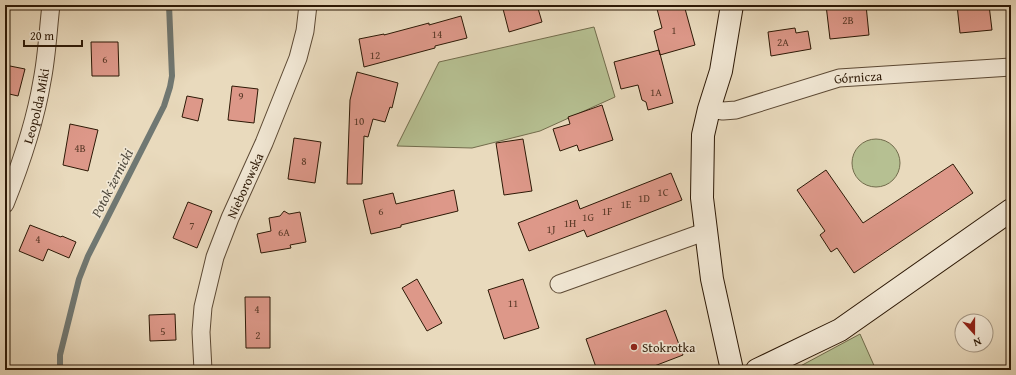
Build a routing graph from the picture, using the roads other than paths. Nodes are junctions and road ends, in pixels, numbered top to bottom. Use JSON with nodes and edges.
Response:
{"nodes":[{"id":1,"x":51,"y":5,"type":"edge"},
{"id":2,"x":308,"y":5,"type":"edge"},
{"id":3,"x":732,"y":5,"type":"edge"},
{"id":4,"x":1011,"y":67,"type":"edge"},
{"id":5,"x":709,"y":109,"type":"junction"},
{"id":6,"x":5,"y":204,"type":"edge"},
{"id":7,"x":1011,"y":210,"type":"edge"},
{"id":8,"x":706,"y":231,"type":"junction"},
{"id":9,"x":559,"y":284,"type":"dead end"},
{"id":10,"x":203,"y":370,"type":"edge"},
{"id":11,"x":732,"y":370,"type":"edge"},
{"id":12,"x":757,"y":370,"type":"edge"}],
"edges":[{"from":1,"to":6,"type":"street","name":"Leopolda Miki"},
{"from":2,"to":10,"type":"street","name":"Nieborowska"},
{"from":3,"to":5,"type":"street"},
{"from":4,"to":5,"type":"street","name":"Górnicza"},
{"from":5,"to":8,"type":"street"},
{"from":7,"to":12,"type":"street"},
{"from":8,"to":9,"type":"street"},
{"from":8,"to":11,"type":"street"}]}
